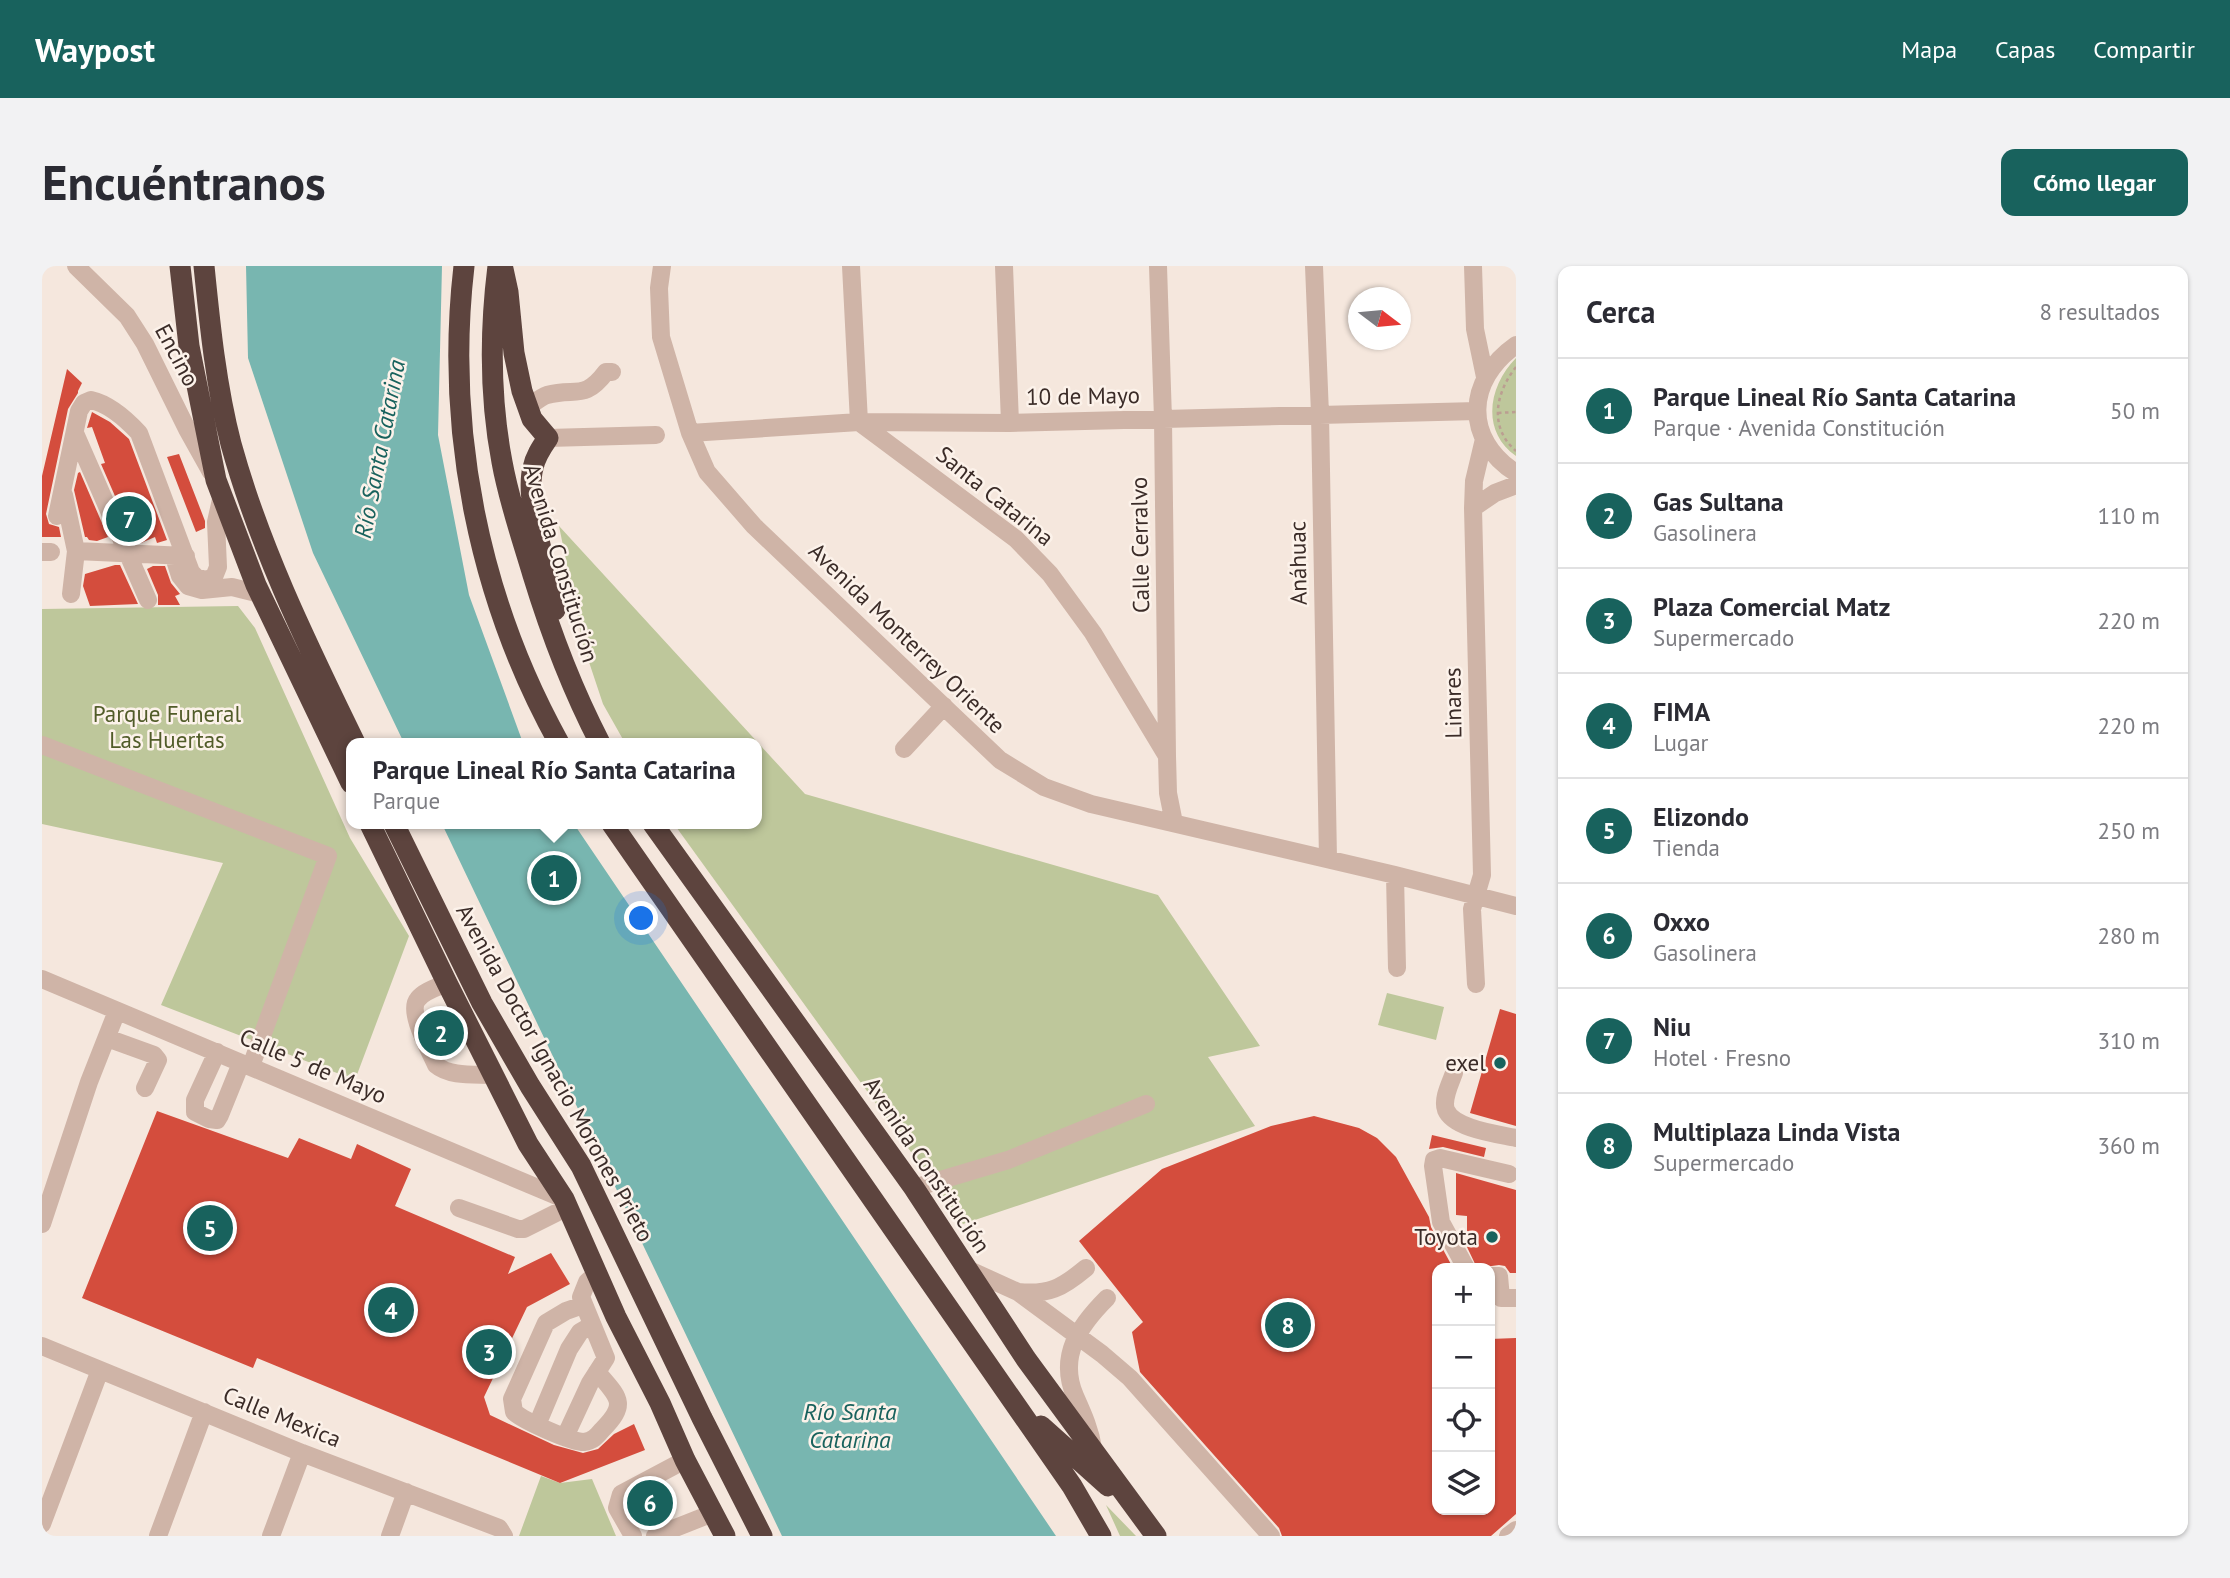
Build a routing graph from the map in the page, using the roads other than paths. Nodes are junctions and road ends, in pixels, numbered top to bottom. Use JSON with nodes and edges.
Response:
{"nodes":[{"id":1,"x":76,"y":266,"type":"edge"},
{"id":2,"x":180,"y":266,"type":"edge"},
{"id":3,"x":204,"y":266,"type":"edge"},
{"id":4,"x":464,"y":266,"type":"edge"},
{"id":5,"x":500,"y":266,"type":"edge"},
{"id":6,"x":662,"y":266,"type":"edge"},
{"id":7,"x":851,"y":266,"type":"edge"},
{"id":8,"x":1004,"y":266,"type":"edge"},
{"id":9,"x":1158,"y":266,"type":"edge"},
{"id":10,"x":1314,"y":266,"type":"edge"},
{"id":11,"x":1474,"y":266,"type":"edge"},
{"id":12,"x":1516,"y":345,"type":"edge"},
{"id":13,"x":612,"y":372,"type":"dead end"},
{"id":14,"x":1485,"y":377,"type":"junction"},
{"id":15,"x":528,"y":407,"type":"junction"},
{"id":16,"x":1477,"y":411,"type":"junction"},
{"id":17,"x":1320,"y":414,"type":"junction"},
{"id":18,"x":1163,"y":419,"type":"junction"},
{"id":19,"x":859,"y":422,"type":"junction"},
{"id":20,"x":1010,"y":423,"type":"junction"},
{"id":21,"x":75,"y":433,"type":"junction"},
{"id":22,"x":690,"y":433,"type":"junction"},
{"id":23,"x":656,"y":435,"type":"dead end"},
{"id":24,"x":548,"y":438,"type":"junction"},
{"id":25,"x":1484,"y":439,"type":"junction"},
{"id":26,"x":1516,"y":474,"type":"edge"},
{"id":27,"x":1516,"y":485,"type":"edge"},
{"id":28,"x":219,"y":488,"type":"junction"},
{"id":29,"x":63,"y":491,"type":"junction"},
{"id":30,"x":1473,"y":508,"type":"junction"},
{"id":31,"x":57,"y":516,"type":"dead end"},
{"id":32,"x":76,"y":551,"type":"junction"},
{"id":33,"x":127,"y":554,"type":"junction"},
{"id":34,"x":180,"y":557,"type":"junction"},
{"id":35,"x":71,"y":594,"type":"dead end"},
{"id":36,"x":260,"y":594,"type":"junction"},
{"id":37,"x":148,"y":600,"type":"dead end"},
{"id":38,"x":556,"y":647,"type":"junction"},
{"id":39,"x":944,"y":706,"type":"junction"},
{"id":40,"x":353,"y":738,"type":"edge"},
{"id":41,"x":556,"y":738,"type":"edge"},
{"id":42,"x":598,"y":738,"type":"edge"},
{"id":43,"x":42,"y":745,"type":"edge"},
{"id":44,"x":904,"y":749,"type":"dead end"},
{"id":45,"x":1167,"y":756,"type":"junction"},
{"id":46,"x":346,"y":773,"type":"edge"},
{"id":47,"x":1168,"y":793,"type":"junction"},
{"id":48,"x":1139,"y":815,"type":"junction"},
{"id":49,"x":1174,"y":823,"type":"junction"},
{"id":50,"x":372,"y":829,"type":"edge"},
{"id":51,"x":396,"y":829,"type":"edge"},
{"id":52,"x":615,"y":829,"type":"edge"},
{"id":53,"x":657,"y":829,"type":"edge"},
{"id":54,"x":1328,"y":859,"type":"junction"},
{"id":55,"x":1395,"y":875,"type":"junction"},
{"id":56,"x":1476,"y":896,"type":"junction"},
{"id":57,"x":1516,"y":906,"type":"edge"},
{"id":58,"x":1397,"y":968,"type":"dead end"},
{"id":59,"x":42,"y":979,"type":"edge"},
{"id":60,"x":447,"y":983,"type":"junction"},
{"id":61,"x":1476,"y":984,"type":"dead end"},
{"id":62,"x":117,"y":1011,"type":"junction"},
{"id":63,"x":107,"y":1038,"type":"junction"},
{"id":64,"x":217,"y":1052,"type":"junction"},
{"id":65,"x":246,"y":1064,"type":"junction"},
{"id":66,"x":1454,"y":1073,"type":"dead end"},
{"id":67,"x":493,"y":1075,"type":"junction"},
{"id":68,"x":145,"y":1088,"type":"dead end"},
{"id":69,"x":1146,"y":1104,"type":"dead end"},
{"id":70,"x":1516,"y":1138,"type":"edge"},
{"id":71,"x":1509,"y":1174,"type":"dead end"},
{"id":72,"x":914,"y":1188,"type":"junction"},
{"id":73,"x":566,"y":1203,"type":"junction"},
{"id":74,"x":459,"y":1208,"type":"dead end"},
{"id":75,"x":42,"y":1224,"type":"edge"},
{"id":76,"x":1463,"y":1263,"type":"edge"},
{"id":77,"x":1086,"y":1268,"type":"dead end"},
{"id":78,"x":967,"y":1269,"type":"junction"},
{"id":79,"x":596,"y":1274,"type":"junction"},
{"id":80,"x":1495,"y":1276,"type":"edge"},
{"id":81,"x":1018,"y":1292,"type":"junction"},
{"id":82,"x":1107,"y":1298,"type":"dead end"},
{"id":83,"x":1516,"y":1298,"type":"edge"},
{"id":84,"x":574,"y":1308,"type":"junction"},
{"id":85,"x":586,"y":1328,"type":"junction"},
{"id":86,"x":1076,"y":1336,"type":"junction"},
{"id":87,"x":42,"y":1346,"type":"edge"},
{"id":88,"x":100,"y":1370,"type":"junction"},
{"id":89,"x":597,"y":1372,"type":"junction"},
{"id":90,"x":1015,"y":1404,"type":"junction"},
{"id":91,"x":204,"y":1412,"type":"junction"},
{"id":92,"x":537,"y":1426,"type":"junction"},
{"id":93,"x":565,"y":1437,"type":"junction"},
{"id":94,"x":302,"y":1452,"type":"junction"},
{"id":95,"x":1093,"y":1452,"type":"junction"},
{"id":96,"x":685,"y":1460,"type":"junction"},
{"id":97,"x":406,"y":1492,"type":"junction"},
{"id":98,"x":713,"y":1513,"type":"junction"},
{"id":99,"x":1138,"y":1513,"type":"junction"},
{"id":100,"x":42,"y":1524,"type":"edge"},
{"id":101,"x":1516,"y":1530,"type":"edge"},
{"id":102,"x":503,"y":1535,"type":"edge"},
{"id":103,"x":158,"y":1536,"type":"edge"},
{"id":104,"x":271,"y":1536,"type":"edge"},
{"id":105,"x":390,"y":1536,"type":"edge"},
{"id":106,"x":633,"y":1536,"type":"edge"},
{"id":107,"x":655,"y":1536,"type":"edge"},
{"id":108,"x":725,"y":1536,"type":"edge"},
{"id":109,"x":762,"y":1536,"type":"edge"},
{"id":110,"x":1101,"y":1536,"type":"edge"},
{"id":111,"x":1156,"y":1536,"type":"edge"},
{"id":112,"x":1271,"y":1536,"type":"edge"},
{"id":113,"x":1508,"y":1536,"type":"edge"}],
"edges":[{"from":1,"to":28,"type":"street","name":"Encino"},
{"from":2,"to":28,"type":"highway"},
{"from":3,"to":40,"type":"highway"},
{"from":4,"to":41,"type":"highway"},
{"from":5,"to":15,"type":"highway"},
{"from":5,"to":38,"type":"highway","name":"Avenida Constitución"},
{"from":6,"to":22,"type":"street","name":"Avenida Monterrey Oriente"},
{"from":7,"to":19,"type":"street"},
{"from":8,"to":20,"type":"street"},
{"from":9,"to":18,"type":"street","name":"Calle Cerralvo"},
{"from":10,"to":17,"type":"street","name":"Anáhuac"},
{"from":11,"to":14,"type":"street"},
{"from":12,"to":14,"type":"street"},
{"from":13,"to":15,"type":"street"},
{"from":14,"to":16,"type":"street"},
{"from":15,"to":24,"type":"highway"},
{"from":16,"to":17,"type":"street","name":"10 de Mayo"},
{"from":16,"to":25,"type":"street"},
{"from":17,"to":18,"type":"street","name":"10 de Mayo"},
{"from":17,"to":54,"type":"street","name":"Anáhuac"},
{"from":18,"to":20,"type":"street","name":"10 de Mayo"},
{"from":18,"to":45,"type":"street","name":"Calle Cerralvo"},
{"from":19,"to":20,"type":"street","name":"10 de Mayo"},
{"from":19,"to":22,"type":"street","name":"10 de Mayo"},
{"from":19,"to":45,"type":"street","name":"Santa Catarina"},
{"from":21,"to":29,"type":"street"},
{"from":21,"to":33,"type":"street"},
{"from":21,"to":34,"type":"street"},
{"from":22,"to":39,"type":"street","name":"Avenida Monterrey Oriente"},
{"from":23,"to":24,"type":"street"},
{"from":24,"to":38,"type":"highway"},
{"from":25,"to":26,"type":"street"},
{"from":25,"to":30,"type":"street","name":"Linares"},
{"from":27,"to":30,"type":"street"},
{"from":28,"to":34,"type":"street"},
{"from":28,"to":36,"type":"highway"},
{"from":29,"to":31,"type":"street"},
{"from":29,"to":32,"type":"street"},
{"from":30,"to":56,"type":"street","name":"Linares"},
{"from":32,"to":33,"type":"street"},
{"from":32,"to":35,"type":"street"},
{"from":33,"to":34,"type":"street"},
{"from":33,"to":37,"type":"street"},
{"from":34,"to":36,"type":"street"},
{"from":36,"to":46,"type":"highway"},
{"from":38,"to":42,"type":"highway","name":"Avenida Constitución"},
{"from":39,"to":44,"type":"street"},
{"from":39,"to":48,"type":"street","name":"Avenida Monterrey Oriente"},
{"from":43,"to":65,"type":"street"},
{"from":45,"to":47,"type":"street","name":"Calle Cerralvo"},
{"from":47,"to":48,"type":"street"},
{"from":47,"to":49,"type":"street","name":"Calle Cerralvo"},
{"from":48,"to":49,"type":"street","name":"Avenida Monterrey Oriente"},
{"from":49,"to":54,"type":"street","name":"Avenida Monterrey Oriente"},
{"from":50,"to":60,"type":"highway","name":"Avenida Doctor Ignacio Morones Prieto"},
{"from":51,"to":109,"type":"highway","name":"Avenida Doctor Ignacio Morones Prieto"},
{"from":52,"to":90,"type":"highway"},
{"from":53,"to":72,"type":"highway","name":"Avenida Constitución"},
{"from":54,"to":55,"type":"street","name":"Avenida Monterrey Oriente"},
{"from":55,"to":56,"type":"street","name":"Avenida Monterrey Oriente"},
{"from":55,"to":58,"type":"street"},
{"from":56,"to":57,"type":"street","name":"Avenida Monterrey Oriente"},
{"from":56,"to":61,"type":"street","name":"Linares"},
{"from":59,"to":62,"type":"street","name":"Calle 5 de Mayo"},
{"from":60,"to":67,"type":"highway","name":"Avenida Doctor Ignacio Morones Prieto"},
{"from":60,"to":67,"type":"street"},
{"from":62,"to":63,"type":"street"},
{"from":62,"to":64,"type":"street","name":"Calle 5 de Mayo"},
{"from":63,"to":68,"type":"street"},
{"from":63,"to":75,"type":"street"},
{"from":64,"to":65,"type":"street","name":"Calle 5 de Mayo"},
{"from":64,"to":65,"type":"street"},
{"from":65,"to":73,"type":"street","name":"Calle 5 de Mayo"},
{"from":66,"to":70,"type":"street"},
{"from":67,"to":73,"type":"highway","name":"Avenida Doctor Ignacio Morones Prieto"},
{"from":69,"to":72,"type":"street"},
{"from":71,"to":76,"type":"street"},
{"from":72,"to":78,"type":"highway","name":"Avenida Constitución"},
{"from":73,"to":74,"type":"street"},
{"from":73,"to":79,"type":"highway","name":"Avenida Doctor Ignacio Morones Prieto"},
{"from":77,"to":81,"type":"street"},
{"from":78,"to":81,"type":"street"},
{"from":78,"to":95,"type":"highway","name":"Avenida Constitución"},
{"from":79,"to":84,"type":"street"},
{"from":79,"to":96,"type":"highway","name":"Avenida Doctor Ignacio Morones Prieto"},
{"from":80,"to":83,"type":"street"},
{"from":81,"to":86,"type":"street"},
{"from":82,"to":86,"type":"street"},
{"from":84,"to":85,"type":"street"},
{"from":84,"to":92,"type":"street"},
{"from":85,"to":89,"type":"street"},
{"from":85,"to":92,"type":"street"},
{"from":86,"to":95,"type":"street"},
{"from":86,"to":112,"type":"street"},
{"from":87,"to":88,"type":"street","name":"Calle Mexica"},
{"from":88,"to":91,"type":"street","name":"Calle Mexica"},
{"from":88,"to":100,"type":"street"},
{"from":89,"to":93,"type":"street"},
{"from":89,"to":93,"type":"street"},
{"from":90,"to":99,"type":"highway"},
{"from":90,"to":110,"type":"highway"},
{"from":91,"to":94,"type":"street","name":"Calle Mexica"},
{"from":91,"to":103,"type":"street"},
{"from":92,"to":93,"type":"street"},
{"from":94,"to":97,"type":"street","name":"Calle Mexica"},
{"from":94,"to":104,"type":"street"},
{"from":95,"to":99,"type":"highway","name":"Avenida Constitución"},
{"from":96,"to":98,"type":"highway","name":"Avenida Doctor Ignacio Morones Prieto"},
{"from":96,"to":106,"type":"street"},
{"from":97,"to":102,"type":"street","name":"Calle Mexica"},
{"from":97,"to":105,"type":"street"},
{"from":98,"to":107,"type":"street"},
{"from":98,"to":108,"type":"highway","name":"Avenida Doctor Ignacio Morones Prieto"},
{"from":99,"to":111,"type":"highway","name":"Avenida Constitución"},
{"from":101,"to":113,"type":"street"}]}
